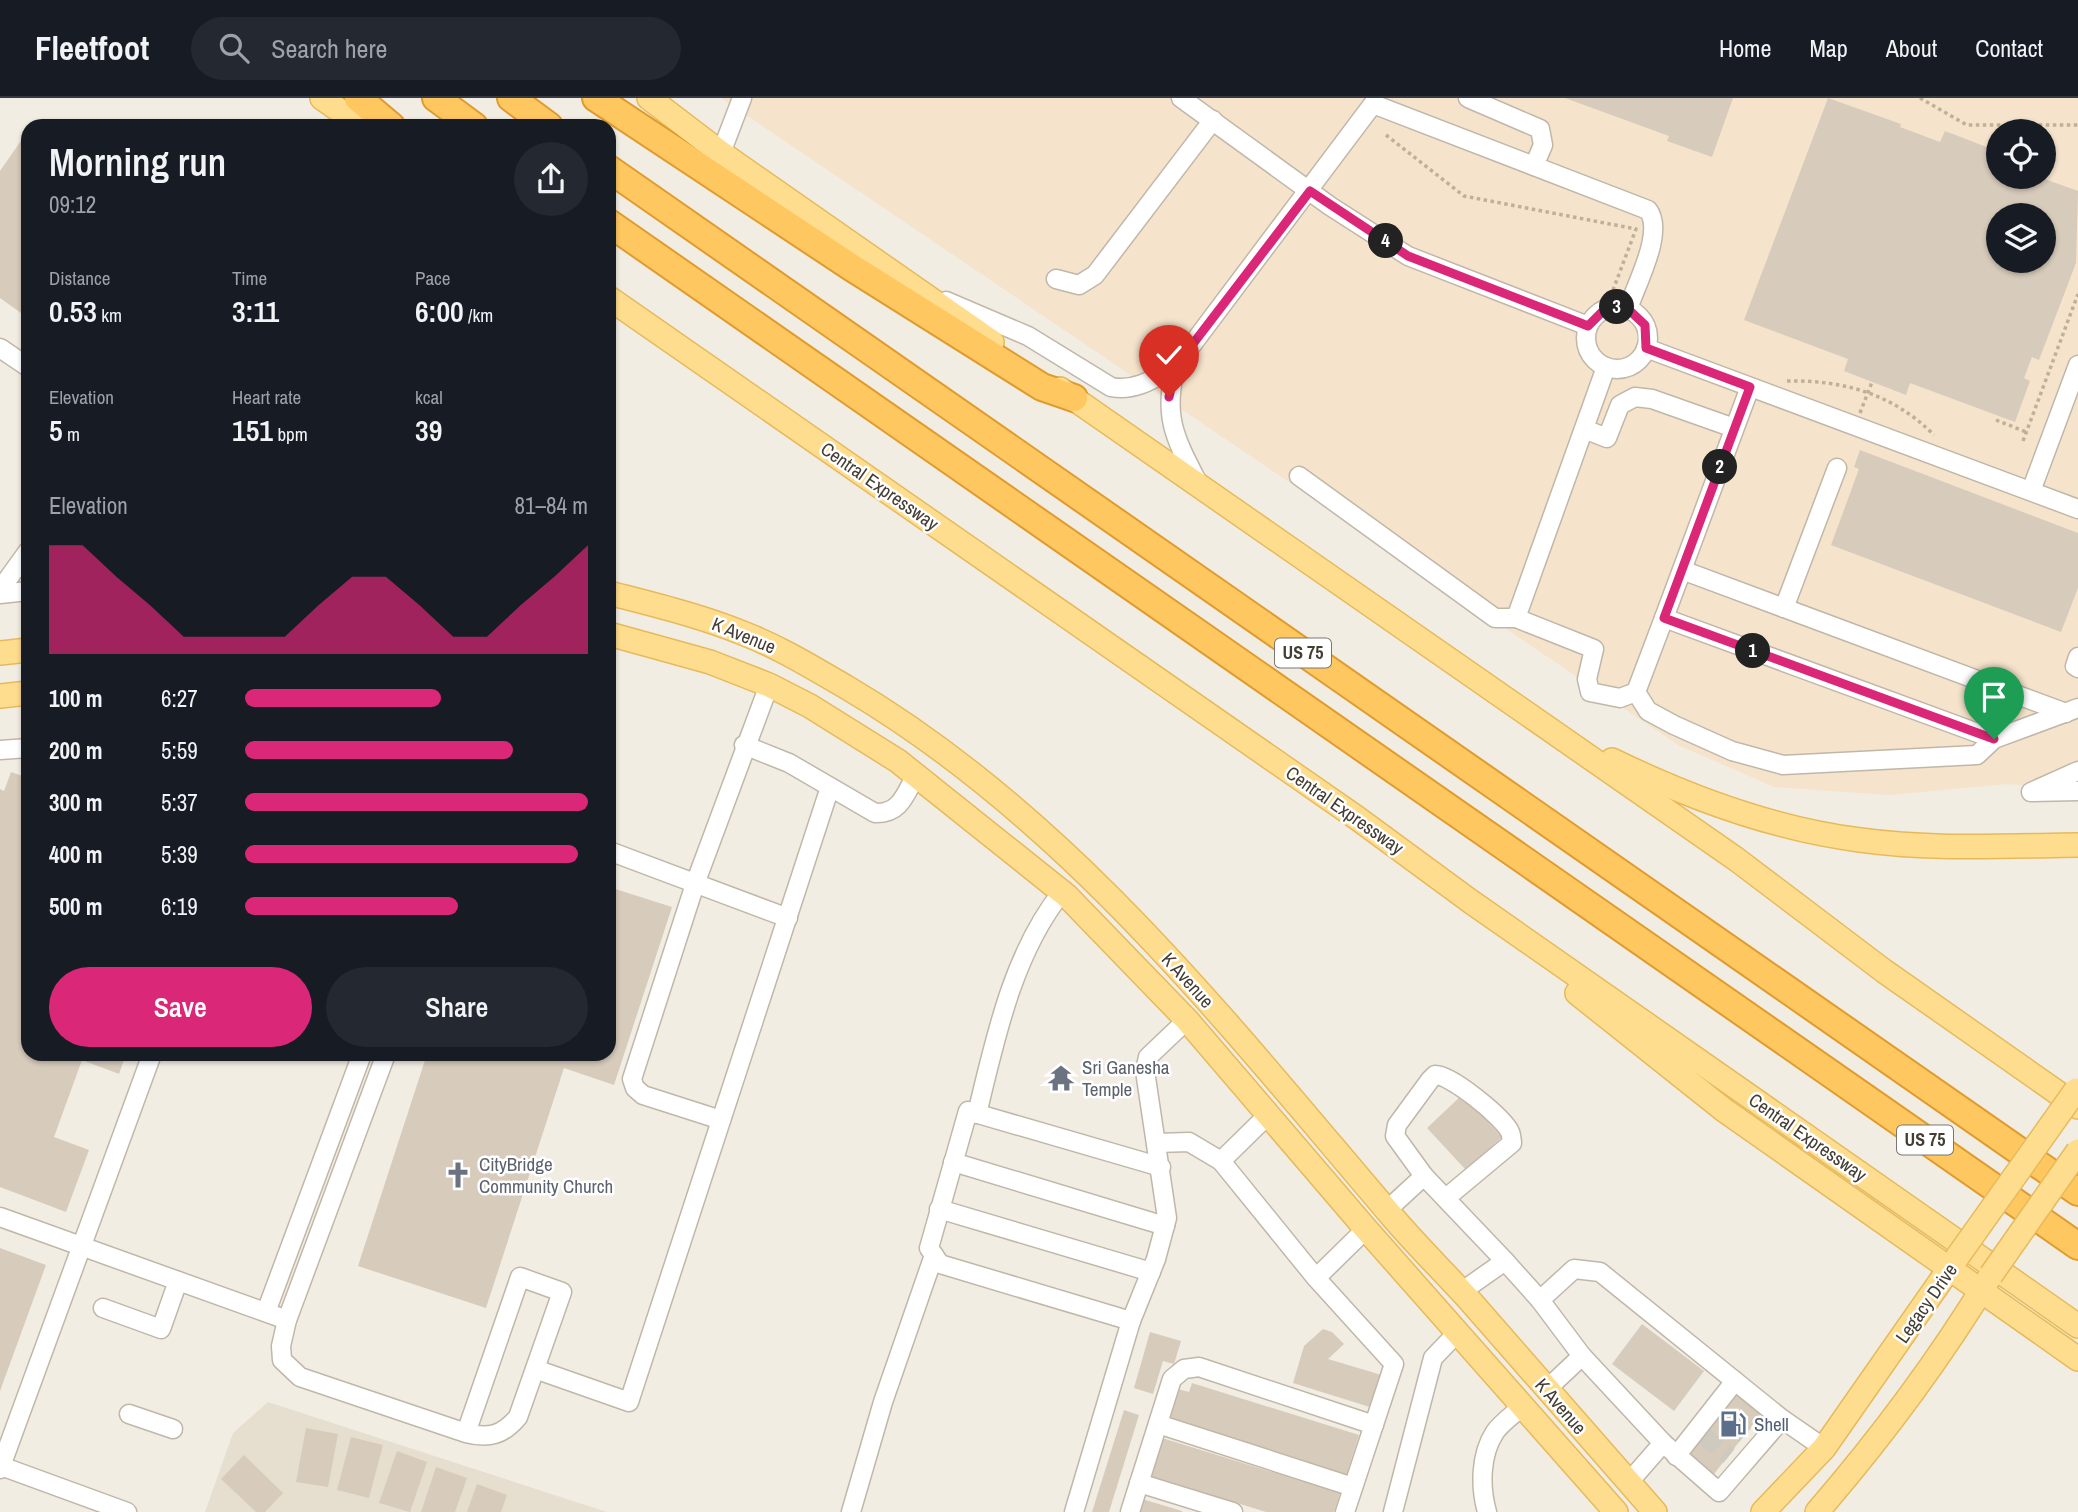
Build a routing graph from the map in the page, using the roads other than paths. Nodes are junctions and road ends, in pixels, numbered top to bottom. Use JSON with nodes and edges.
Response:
{"nodes":[{"id":1,"x":322,"y":98,"type":"edge"},
{"id":2,"x":358,"y":98,"type":"edge"},
{"id":3,"x":436,"y":98,"type":"edge"},
{"id":4,"x":511,"y":98,"type":"edge"},
{"id":5,"x":596,"y":98,"type":"edge"},
{"id":6,"x":649,"y":98,"type":"edge"},
{"id":7,"x":742,"y":98,"type":"edge"},
{"id":8,"x":1181,"y":98,"type":"edge"},
{"id":9,"x":1468,"y":98,"type":"edge"},
{"id":10,"x":1375,"y":101,"type":"edge"},
{"id":11,"x":352,"y":119,"type":"edge"},
{"id":12,"x":383,"y":119,"type":"edge"},
{"id":13,"x":464,"y":119,"type":"edge"},
{"id":14,"x":540,"y":119,"type":"edge"},
{"id":15,"x":1213,"y":120,"type":"junction"},
{"id":16,"x":721,"y":153,"type":"junction"},
{"id":17,"x":1534,"y":166,"type":"junction"},
{"id":18,"x":616,"y":174,"type":"edge"},
{"id":19,"x":1310,"y":191,"type":"junction"},
{"id":20,"x":616,"y":228,"type":"edge"},
{"id":21,"x":1056,"y":279,"type":"dead end"},
{"id":22,"x":916,"y":289,"type":"junction"},
{"id":23,"x":616,"y":304,"type":"edge"},
{"id":24,"x":1628,"y":309,"type":"junction"},
{"id":25,"x":1588,"y":326,"type":"junction"},
{"id":26,"x":0,"y":348,"type":"edge"},
{"id":27,"x":1646,"y":348,"type":"junction"},
{"id":28,"x":21,"y":362,"type":"edge"},
{"id":29,"x":2078,"y":365,"type":"edge"},
{"id":30,"x":1176,"y":366,"type":"junction"},
{"id":31,"x":1606,"y":367,"type":"junction"},
{"id":32,"x":1750,"y":387,"type":"junction"},
{"id":33,"x":1074,"y":398,"type":"junction"},
{"id":34,"x":1734,"y":428,"type":"junction"},
{"id":35,"x":1584,"y":429,"type":"junction"},
{"id":36,"x":1837,"y":468,"type":"dead end"},
{"id":37,"x":1299,"y":476,"type":"dead end"},
{"id":38,"x":1199,"y":485,"type":"junction"},
{"id":39,"x":2031,"y":491,"type":"junction"},
{"id":40,"x":2078,"y":509,"type":"edge"},
{"id":41,"x":21,"y":561,"type":"edge"},
{"id":42,"x":1682,"y":570,"type":"junction"},
{"id":43,"x":21,"y":591,"type":"edge"},
{"id":44,"x":0,"y":592,"type":"edge"},
{"id":45,"x":616,"y":595,"type":"edge"},
{"id":46,"x":1784,"y":608,"type":"junction"},
{"id":47,"x":1516,"y":618,"type":"junction"},
{"id":48,"x":1664,"y":618,"type":"junction"},
{"id":49,"x":616,"y":636,"type":"edge"},
{"id":50,"x":21,"y":651,"type":"edge"},
{"id":51,"x":785,"y":651,"type":"junction"},
{"id":52,"x":0,"y":653,"type":"edge"},
{"id":53,"x":2078,"y":657,"type":"edge"},
{"id":54,"x":2078,"y":667,"type":"edge"},
{"id":55,"x":768,"y":685,"type":"junction"},
{"id":56,"x":1636,"y":692,"type":"junction"},
{"id":57,"x":21,"y":694,"type":"edge"},
{"id":58,"x":0,"y":695,"type":"edge"},
{"id":59,"x":2072,"y":710,"type":"edge"},
{"id":60,"x":1549,"y":729,"type":"junction"},
{"id":61,"x":1994,"y":739,"type":"junction"},
{"id":62,"x":744,"y":745,"type":"junction"},
{"id":63,"x":21,"y":748,"type":"edge"},
{"id":64,"x":0,"y":750,"type":"edge"},
{"id":65,"x":2078,"y":771,"type":"edge"},
{"id":66,"x":916,"y":775,"type":"junction"},
{"id":67,"x":830,"y":787,"type":"junction"},
{"id":68,"x":2078,"y":791,"type":"edge"},
{"id":69,"x":2078,"y":845,"type":"edge"},
{"id":70,"x":616,"y":854,"type":"edge"},
{"id":71,"x":695,"y":884,"type":"junction"},
{"id":72,"x":1454,"y":890,"type":"junction"},
{"id":73,"x":1062,"y":892,"type":"junction"},
{"id":74,"x":788,"y":918,"type":"junction"},
{"id":75,"x":1187,"y":1020,"type":"junction"},
{"id":76,"x":149,"y":1061,"type":"edge"},
{"id":77,"x":359,"y":1061,"type":"edge"},
{"id":78,"x":383,"y":1061,"type":"edge"},
{"id":79,"x":2078,"y":1086,"type":"edge"},
{"id":80,"x":2078,"y":1107,"type":"edge"},
{"id":81,"x":977,"y":1114,"type":"junction"},
{"id":82,"x":1268,"y":1115,"type":"junction"},
{"id":83,"x":721,"y":1120,"type":"junction"},
{"id":84,"x":1157,"y":1143,"type":"junction"},
{"id":85,"x":2078,"y":1151,"type":"edge"},
{"id":86,"x":1221,"y":1161,"type":"junction"},
{"id":87,"x":953,"y":1162,"type":"junction"},
{"id":88,"x":1161,"y":1167,"type":"junction"},
{"id":89,"x":1424,"y":1176,"type":"junction"},
{"id":90,"x":2078,"y":1192,"type":"edge"},
{"id":91,"x":1446,"y":1198,"type":"junction"},
{"id":92,"x":939,"y":1209,"type":"junction"},
{"id":93,"x":1387,"y":1211,"type":"junction"},
{"id":94,"x":0,"y":1217,"type":"edge"},
{"id":95,"x":1165,"y":1226,"type":"junction"},
{"id":96,"x":1366,"y":1229,"type":"junction"},
{"id":97,"x":2078,"y":1246,"type":"edge"},
{"id":98,"x":82,"y":1247,"type":"junction"},
{"id":99,"x":934,"y":1255,"type":"junction"},
{"id":100,"x":1505,"y":1261,"type":"junction"},
{"id":101,"x":1954,"y":1263,"type":"junction"},
{"id":102,"x":1151,"y":1272,"type":"junction"},
{"id":103,"x":1316,"y":1278,"type":"junction"},
{"id":104,"x":178,"y":1281,"type":"junction"},
{"id":105,"x":1986,"y":1283,"type":"junction"},
{"id":106,"x":1461,"y":1292,"type":"junction"},
{"id":107,"x":1540,"y":1300,"type":"junction"},
{"id":108,"x":103,"y":1308,"type":"dead end"},
{"id":109,"x":266,"y":1312,"type":"junction"},
{"id":110,"x":286,"y":1320,"type":"junction"},
{"id":111,"x":1131,"y":1321,"type":"junction"},
{"id":112,"x":2078,"y":1326,"type":"edge"},
{"id":113,"x":1457,"y":1333,"type":"junction"},
{"id":114,"x":1583,"y":1356,"type":"junction"},
{"id":115,"x":2078,"y":1359,"type":"edge"},
{"id":116,"x":535,"y":1369,"type":"junction"},
{"id":117,"x":1735,"y":1381,"type":"junction"},
{"id":118,"x":1547,"y":1389,"type":"junction"},
{"id":119,"x":1523,"y":1406,"type":"junction"},
{"id":120,"x":129,"y":1414,"type":"dead end"},
{"id":121,"x":1782,"y":1419,"type":"junction"},
{"id":122,"x":1158,"y":1424,"type":"junction"},
{"id":123,"x":1374,"y":1424,"type":"junction"},
{"id":124,"x":173,"y":1429,"type":"dead end"},
{"id":125,"x":466,"y":1433,"type":"junction"},
{"id":126,"x":1824,"y":1448,"type":"junction"},
{"id":127,"x":1670,"y":1450,"type":"junction"},
{"id":128,"x":1,"y":1468,"type":"edge"},
{"id":129,"x":1852,"y":1471,"type":"junction"},
{"id":130,"x":1629,"y":1482,"type":"junction"},
{"id":131,"x":1139,"y":1483,"type":"junction"},
{"id":132,"x":1353,"y":1487,"type":"junction"},
{"id":133,"x":127,"y":1512,"type":"edge"},
{"id":134,"x":851,"y":1512,"type":"edge"},
{"id":135,"x":1074,"y":1512,"type":"edge"},
{"id":136,"x":1130,"y":1512,"type":"edge"},
{"id":137,"x":1233,"y":1512,"type":"edge"},
{"id":138,"x":1345,"y":1512,"type":"edge"},
{"id":139,"x":1393,"y":1512,"type":"edge"},
{"id":140,"x":1487,"y":1512,"type":"edge"},
{"id":141,"x":1616,"y":1512,"type":"edge"},
{"id":142,"x":1655,"y":1512,"type":"edge"},
{"id":143,"x":1763,"y":1512,"type":"edge"},
{"id":144,"x":1817,"y":1512,"type":"edge"}],
"edges":[{"from":1,"to":11,"type":"main road"},
{"from":2,"to":12,"type":"highway"},
{"from":3,"to":13,"type":"highway"},
{"from":4,"to":14,"type":"highway"},
{"from":5,"to":33,"type":"highway"},
{"from":6,"to":16,"type":"main road"},
{"from":7,"to":16,"type":"lane"},
{"from":8,"to":15,"type":"lane"},
{"from":9,"to":17,"type":"lane"},
{"from":10,"to":17,"type":"lane"},
{"from":10,"to":19,"type":"lane"},
{"from":15,"to":19,"type":"lane"},
{"from":15,"to":21,"type":"lane"},
{"from":16,"to":22,"type":"main road"},
{"from":17,"to":24,"type":"lane"},
{"from":18,"to":90,"type":"highway","number":"US 75"},
{"from":19,"to":25,"type":"lane"},
{"from":19,"to":30,"type":"lane"},
{"from":20,"to":97,"type":"highway","number":"US 75"},
{"from":22,"to":30,"type":"lane"},
{"from":22,"to":33,"type":"main road"},
{"from":23,"to":72,"type":"main road","name":"Central Expressway"},
{"from":24,"to":25,"type":"lane"},
{"from":24,"to":27,"type":"lane"},
{"from":25,"to":31,"type":"lane"},
{"from":26,"to":28,"type":"lane"},
{"from":27,"to":31,"type":"lane"},
{"from":27,"to":32,"type":"lane"},
{"from":29,"to":39,"type":"lane"},
{"from":30,"to":38,"type":"lane"},
{"from":31,"to":35,"type":"lane"},
{"from":32,"to":34,"type":"lane"},
{"from":32,"to":39,"type":"lane"},
{"from":33,"to":38,"type":"main road"},
{"from":34,"to":35,"type":"lane"},
{"from":34,"to":42,"type":"lane"},
{"from":35,"to":47,"type":"lane"},
{"from":36,"to":46,"type":"lane"},
{"from":37,"to":47,"type":"lane"},
{"from":38,"to":60,"type":"main road"},
{"from":39,"to":40,"type":"lane"},
{"from":41,"to":44,"type":"lane"},
{"from":42,"to":46,"type":"lane"},
{"from":42,"to":48,"type":"lane"},
{"from":43,"to":44,"type":"lane"},
{"from":45,"to":51,"type":"main road","name":"K Avenue"},
{"from":46,"to":59,"type":"lane"},
{"from":47,"to":56,"type":"lane"},
{"from":48,"to":56,"type":"lane"},
{"from":48,"to":61,"type":"lane"},
{"from":49,"to":55,"type":"main road","name":"K Avenue"},
{"from":50,"to":52,"type":"main road"},
{"from":51,"to":55,"type":"main road"},
{"from":51,"to":93,"type":"main road","name":"K Avenue"},
{"from":53,"to":54,"type":"lane"},
{"from":55,"to":62,"type":"lane"},
{"from":55,"to":66,"type":"main road","name":"K Avenue"},
{"from":56,"to":61,"type":"lane"},
{"from":57,"to":58,"type":"main road"},
{"from":59,"to":61,"type":"lane"},
{"from":60,"to":69,"type":"main road"},
{"from":60,"to":80,"type":"main road"},
{"from":62,"to":67,"type":"lane"},
{"from":62,"to":71,"type":"lane"},
{"from":63,"to":64,"type":"lane"},
{"from":65,"to":68,"type":"lane"},
{"from":66,"to":67,"type":"lane"},
{"from":66,"to":73,"type":"main road","name":"K Avenue"},
{"from":67,"to":74,"type":"lane"},
{"from":70,"to":71,"type":"lane"},
{"from":71,"to":74,"type":"lane"},
{"from":71,"to":83,"type":"lane"},
{"from":72,"to":101,"type":"main road"},
{"from":72,"to":112,"type":"main road","name":"Central Expressway"},
{"from":73,"to":75,"type":"main road","name":"K Avenue"},
{"from":73,"to":81,"type":"lane"},
{"from":74,"to":83,"type":"lane"},
{"from":75,"to":82,"type":"main road","name":"K Avenue"},
{"from":75,"to":84,"type":"lane"},
{"from":76,"to":98,"type":"lane"},
{"from":77,"to":109,"type":"lane"},
{"from":78,"to":110,"type":"lane"},
{"from":79,"to":101,"type":"main road","name":"Legacy Drive","bridge":true},
{"from":81,"to":87,"type":"lane"},
{"from":81,"to":88,"type":"lane"},
{"from":82,"to":86,"type":"lane"},
{"from":82,"to":96,"type":"main road","name":"K Avenue"},
{"from":83,"to":116,"type":"lane"},
{"from":84,"to":86,"type":"lane"},
{"from":84,"to":88,"type":"lane"},
{"from":85,"to":105,"type":"main road","name":"Legacy Drive","bridge":true},
{"from":86,"to":103,"type":"lane"},
{"from":87,"to":92,"type":"lane"},
{"from":87,"to":95,"type":"lane"},
{"from":88,"to":95,"type":"lane"},
{"from":89,"to":91,"type":"lane"},
{"from":89,"to":91,"type":"lane"},
{"from":89,"to":93,"type":"lane"},
{"from":91,"to":100,"type":"lane"},
{"from":92,"to":99,"type":"lane"},
{"from":92,"to":102,"type":"lane"},
{"from":93,"to":96,"type":"main road"},
{"from":93,"to":106,"type":"main road","name":"K Avenue"},
{"from":94,"to":98,"type":"lane"},
{"from":95,"to":102,"type":"lane"},
{"from":96,"to":103,"type":"lane"},
{"from":96,"to":113,"type":"main road","name":"K Avenue"},
{"from":98,"to":104,"type":"lane"},
{"from":98,"to":128,"type":"lane"},
{"from":99,"to":111,"type":"lane"},
{"from":99,"to":134,"type":"lane"},
{"from":100,"to":106,"type":"lane"},
{"from":100,"to":107,"type":"lane"},
{"from":101,"to":105,"type":"main road"},
{"from":101,"to":126,"type":"main road","name":"Legacy Drive"},
{"from":102,"to":111,"type":"lane"},
{"from":103,"to":123,"type":"lane"},
{"from":104,"to":108,"type":"lane"},
{"from":104,"to":109,"type":"lane"},
{"from":105,"to":115,"type":"main road"},
{"from":105,"to":129,"type":"main road","name":"Legacy Drive"},
{"from":106,"to":118,"type":"main road","name":"K Avenue"},
{"from":107,"to":114,"type":"lane"},
{"from":107,"to":117,"type":"lane"},
{"from":109,"to":110,"type":"lane"},
{"from":110,"to":125,"type":"lane"},
{"from":111,"to":135,"type":"lane"},
{"from":113,"to":119,"type":"main road","name":"K Avenue"},
{"from":113,"to":139,"type":"lane"},
{"from":114,"to":118,"type":"lane"},
{"from":114,"to":127,"type":"lane"},
{"from":116,"to":125,"type":"lane"},
{"from":116,"to":125,"type":"lane"},
{"from":117,"to":121,"type":"lane"},
{"from":117,"to":127,"type":"lane"},
{"from":118,"to":119,"type":"main road"},
{"from":118,"to":130,"type":"main road","name":"K Avenue"},
{"from":119,"to":140,"type":"lane"},
{"from":119,"to":141,"type":"main road","name":"K Avenue"},
{"from":120,"to":124,"type":"lane"},
{"from":121,"to":126,"type":"lane"},
{"from":121,"to":127,"type":"lane"},
{"from":122,"to":123,"type":"lane"},
{"from":122,"to":131,"type":"lane"},
{"from":122,"to":132,"type":"lane"},
{"from":123,"to":132,"type":"lane"},
{"from":126,"to":129,"type":"main road"},
{"from":126,"to":143,"type":"main road","name":"Legacy Drive"},
{"from":127,"to":130,"type":"lane"},
{"from":128,"to":133,"type":"lane"},
{"from":129,"to":144,"type":"main road","name":"Legacy Drive"},
{"from":130,"to":142,"type":"main road","name":"K Avenue"},
{"from":131,"to":136,"type":"lane"},
{"from":131,"to":137,"type":"lane"},
{"from":132,"to":138,"type":"lane"}]}
